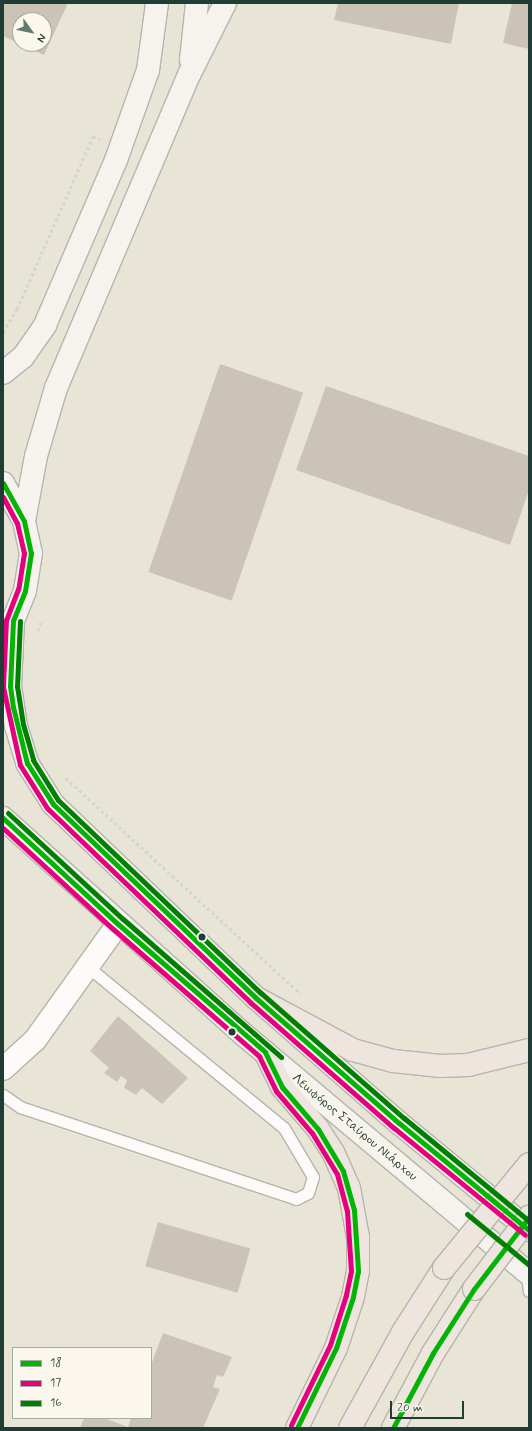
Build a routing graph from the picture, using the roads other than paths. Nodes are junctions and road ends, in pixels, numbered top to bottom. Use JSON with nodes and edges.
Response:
{"nodes":[{"id":1,"x":157,"y":3,"type":"edge"},
{"id":2,"x":196,"y":3,"type":"edge"},
{"id":3,"x":224,"y":3,"type":"edge"},
{"id":4,"x":190,"y":73,"type":"junction"},
{"id":5,"x":3,"y":373,"type":"edge"},
{"id":6,"x":3,"y":483,"type":"edge"},
{"id":7,"x":24,"y":521,"type":"junction"},
{"id":8,"x":8,"y":628,"type":"edge"},
{"id":9,"x":3,"y":818,"type":"edge"},
{"id":10,"x":118,"y":924,"type":"junction"},
{"id":11,"x":88,"y":967,"type":"junction"},
{"id":12,"x":256,"y":998,"type":"junction"},
{"id":13,"x":529,"y":1050,"type":"edge"},
{"id":14,"x":266,"y":1052,"type":"junction"},
{"id":15,"x":3,"y":1069,"type":"edge"},
{"id":16,"x":3,"y":1095,"type":"edge"},
{"id":17,"x":529,"y":1164,"type":"edge"},
{"id":18,"x":529,"y":1217,"type":"edge"},
{"id":19,"x":529,"y":1230,"type":"edge"},
{"id":20,"x":528,"y":1279,"type":"edge"},
{"id":21,"x":297,"y":1428,"type":"edge"},
{"id":22,"x":350,"y":1428,"type":"edge"},
{"id":23,"x":393,"y":1428,"type":"edge"}],
"edges":[{"from":1,"to":5,"type":"main road"},
{"from":2,"to":4,"type":"main road"},
{"from":3,"to":4,"type":"main road"},
{"from":4,"to":7,"type":"main road"},
{"from":6,"to":7,"type":"main road"},
{"from":7,"to":8,"type":"main road"},
{"from":8,"to":12,"type":"main road"},
{"from":9,"to":10,"type":"main road","name":"Λεωφόρος Σταύρου Νιάρχου"},
{"from":10,"to":11,"type":"street"},
{"from":10,"to":14,"type":"main road","name":"Λεωφόρος Σταύρου Νιάρχου"},
{"from":11,"to":15,"type":"street"},
{"from":11,"to":16,"type":"lane"},
{"from":12,"to":13,"type":"highway"},
{"from":12,"to":19,"type":"main road"},
{"from":14,"to":20,"type":"main road","name":"Λεωφόρος Σταύρου Νιάρχου"},
{"from":14,"to":21,"type":"highway"},
{"from":17,"to":22,"type":"highway","bridge":true},
{"from":18,"to":23,"type":"highway","bridge":true}]}
